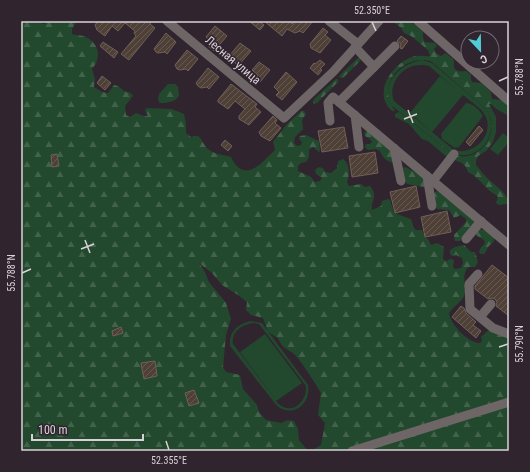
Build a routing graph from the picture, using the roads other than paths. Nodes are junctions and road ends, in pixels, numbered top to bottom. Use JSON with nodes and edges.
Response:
{"nodes":[{"id":1,"x":167,"y":21,"type":"edge"},
{"id":2,"x":329,"y":21,"type":"edge"},
{"id":3,"x":379,"y":21,"type":"edge"},
{"id":4,"x":418,"y":21,"type":"edge"},
{"id":5,"x":357,"y":46,"type":"junction"},
{"id":6,"x":395,"y":46,"type":"dead end"},
{"id":7,"x":374,"y":67,"type":"junction"},
{"id":8,"x":509,"y":101,"type":"edge"},
{"id":9,"x":339,"y":102,"type":"junction"},
{"id":10,"x":355,"y":114,"type":"junction"},
{"id":11,"x":330,"y":121,"type":"dead end"},
{"id":12,"x":359,"y":147,"type":"dead end"},
{"id":13,"x":394,"y":148,"type":"junction"},
{"id":14,"x":454,"y":154,"type":"dead end"},
{"id":15,"x":430,"y":178,"type":"junction"},
{"id":16,"x":401,"y":181,"type":"dead end"},
{"id":17,"x":432,"y":206,"type":"dead end"},
{"id":18,"x":481,"y":221,"type":"junction"},
{"id":19,"x":466,"y":240,"type":"dead end"},
{"id":20,"x":509,"y":245,"type":"edge"},
{"id":21,"x":478,"y":274,"type":"dead end"},
{"id":22,"x":491,"y":304,"type":"dead end"},
{"id":23,"x":480,"y":317,"type":"junction"},
{"id":24,"x":509,"y":334,"type":"edge"},
{"id":25,"x":509,"y":402,"type":"edge"},
{"id":26,"x":352,"y":451,"type":"edge"}],
"edges":[{"from":1,"to":5,"type":"street","name":"Лесная улица"},
{"from":2,"to":5,"type":"street"},
{"from":3,"to":5,"type":"street"},
{"from":4,"to":8,"type":"street"},
{"from":5,"to":7,"type":"street"},
{"from":6,"to":7,"type":"street"},
{"from":7,"to":9,"type":"street"},
{"from":9,"to":10,"type":"street"},
{"from":9,"to":11,"type":"street"},
{"from":10,"to":12,"type":"street"},
{"from":10,"to":13,"type":"street"},
{"from":13,"to":15,"type":"street"},
{"from":13,"to":16,"type":"street"},
{"from":14,"to":15,"type":"street"},
{"from":15,"to":17,"type":"street"},
{"from":15,"to":18,"type":"street"},
{"from":18,"to":19,"type":"street"},
{"from":18,"to":20,"type":"street"},
{"from":21,"to":23,"type":"street"},
{"from":22,"to":23,"type":"street"},
{"from":23,"to":24,"type":"street"},
{"from":25,"to":26,"type":"street"}]}
